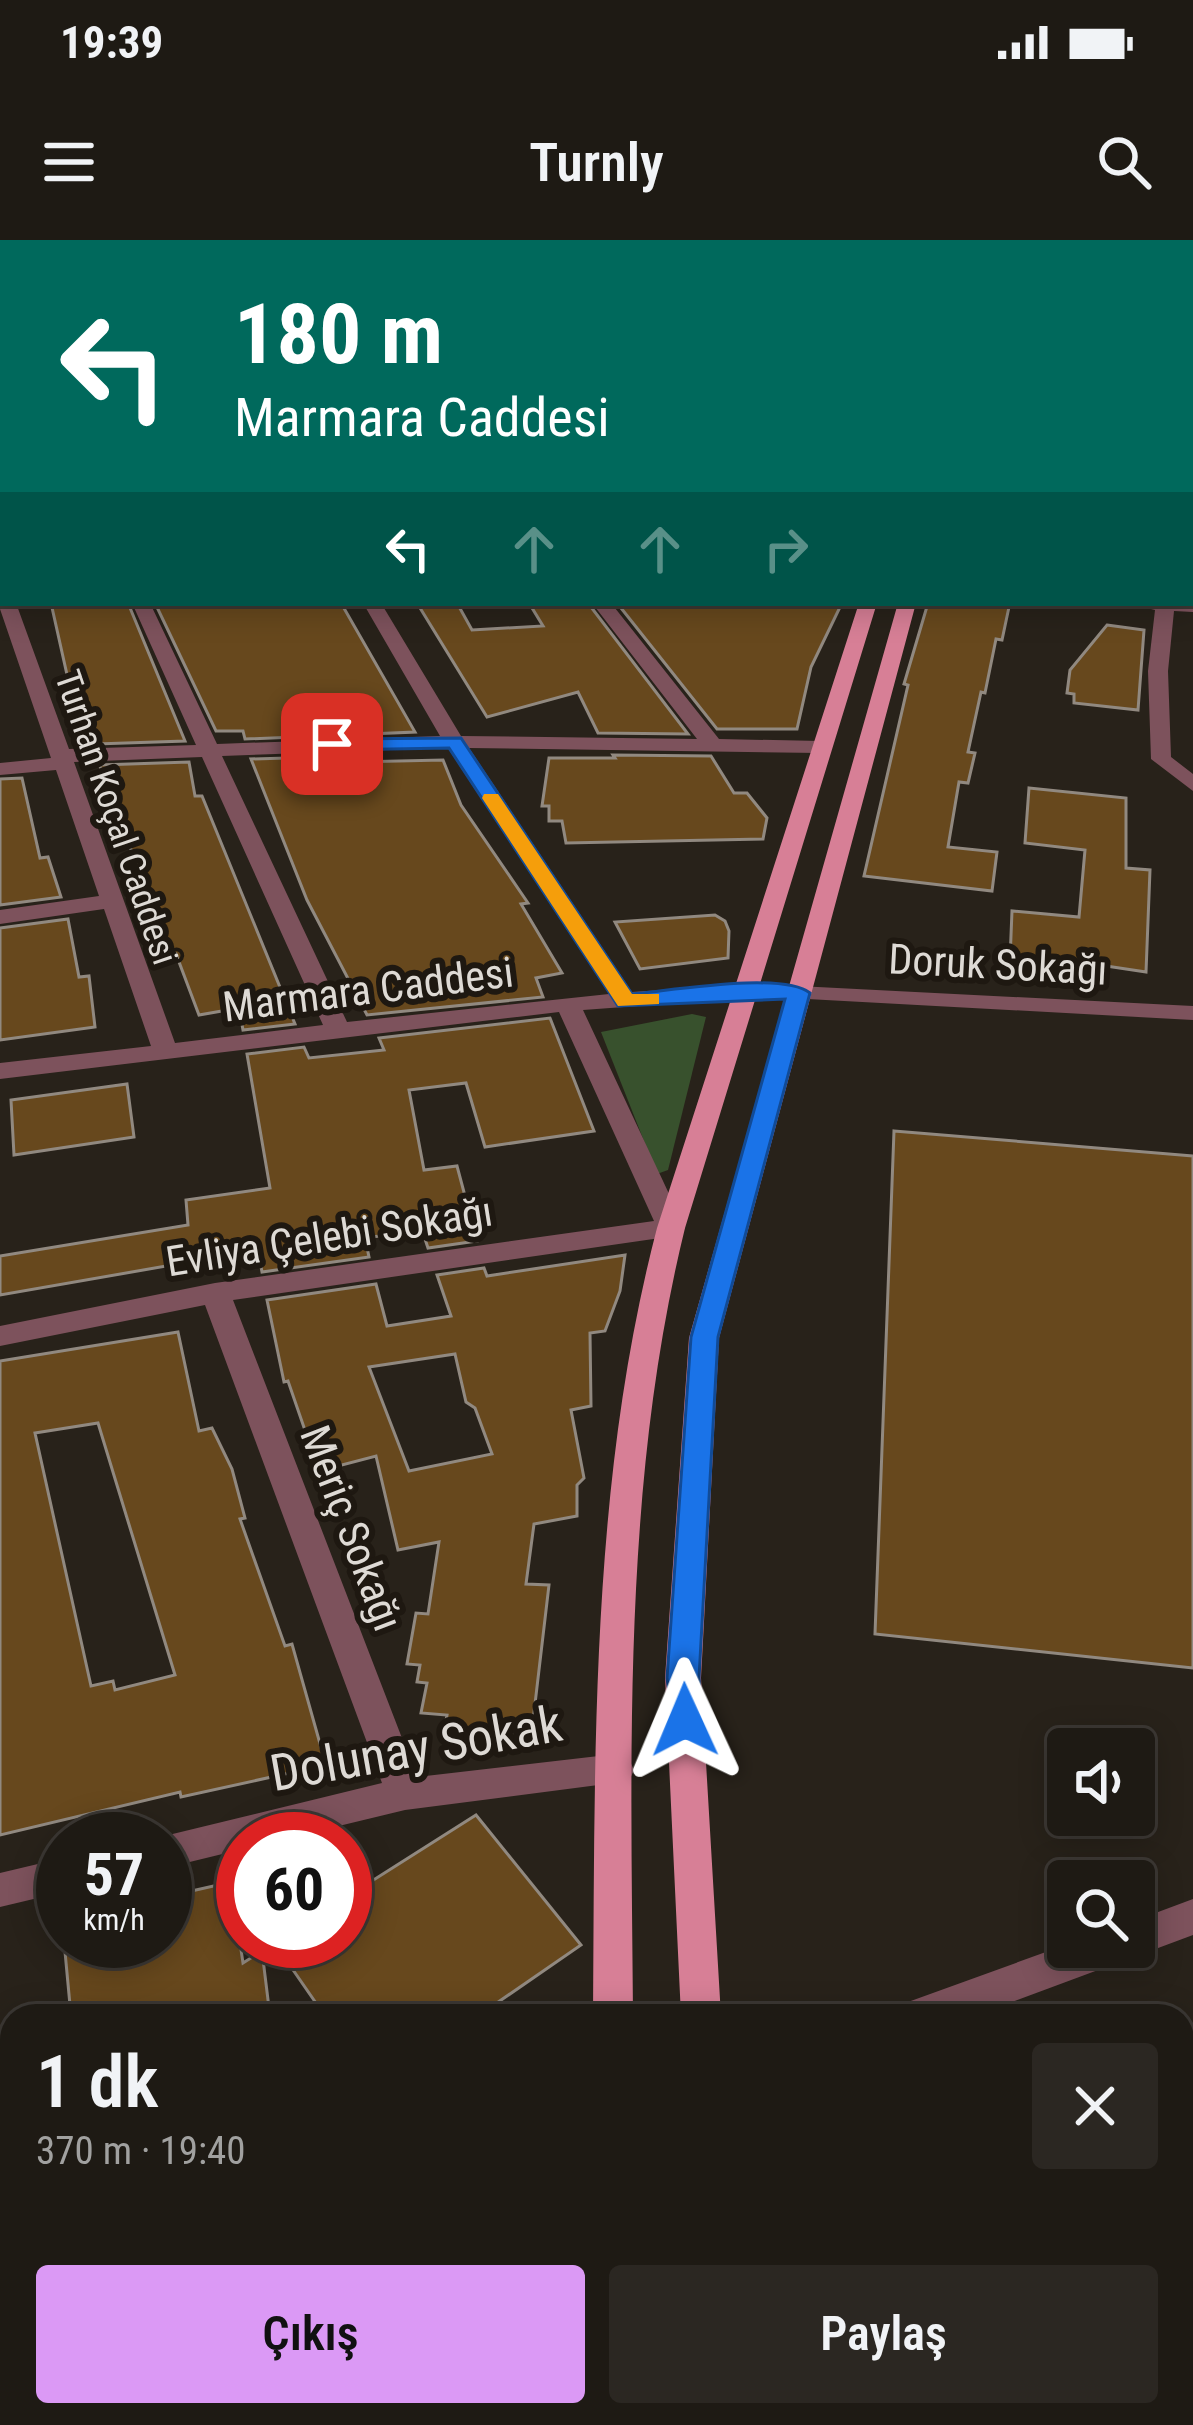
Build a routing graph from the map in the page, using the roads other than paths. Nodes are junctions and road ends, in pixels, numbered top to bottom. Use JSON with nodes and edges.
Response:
{"nodes":[{"id":1,"x":142,"y":606,"type":"edge"},
{"id":2,"x":374,"y":606,"type":"edge"},
{"id":3,"x":603,"y":606,"type":"edge"},
{"id":4,"x":867,"y":606,"type":"edge"},
{"id":5,"x":906,"y":606,"type":"edge"},
{"id":6,"x":1165,"y":606,"type":"edge"},
{"id":7,"x":8,"y":618,"type":"edge"},
{"id":8,"x":454,"y":742,"type":"junction"},
{"id":9,"x":820,"y":746,"type":"junction"},
{"id":10,"x":209,"y":747,"type":"junction"},
{"id":11,"x":714,"y":747,"type":"junction"},
{"id":12,"x":61,"y":759,"type":"junction"},
{"id":13,"x":0,"y":769,"type":"edge"},
{"id":14,"x":1193,"y":785,"type":"edge"},
{"id":15,"x":110,"y":901,"type":"junction"},
{"id":16,"x":0,"y":916,"type":"edge"},
{"id":17,"x":747,"y":991,"type":"junction"},
{"id":18,"x":798,"y":993,"type":"junction"},
{"id":19,"x":626,"y":1001,"type":"junction"},
{"id":20,"x":568,"y":1004,"type":"junction"},
{"id":21,"x":1193,"y":1013,"type":"edge"},
{"id":22,"x":340,"y":1034,"type":"junction"},
{"id":23,"x":166,"y":1052,"type":"junction"},
{"id":24,"x":0,"y":1071,"type":"edge"},
{"id":25,"x":671,"y":1228,"type":"junction"},
{"id":26,"x":215,"y":1293,"type":"junction"},
{"id":27,"x":0,"y":1336,"type":"edge"},
{"id":28,"x":616,"y":1770,"type":"junction"},
{"id":29,"x":405,"y":1794,"type":"junction"},
{"id":30,"x":192,"y":1845,"type":"edge"},
{"id":31,"x":36,"y":1881,"type":"edge"},
{"id":32,"x":0,"y":1890,"type":"edge"},
{"id":33,"x":1193,"y":1917,"type":"edge"},
{"id":34,"x":1155,"y":1931,"type":"edge"},
{"id":35,"x":1054,"y":1968,"type":"edge"},
{"id":36,"x":613,"y":2004,"type":"edge"},
{"id":37,"x":699,"y":2004,"type":"edge"},
{"id":38,"x":955,"y":2004,"type":"edge"}],
"edges":[{"from":1,"to":10,"type":"street"},
{"from":2,"to":8,"type":"street"},
{"from":3,"to":11,"type":"street"},
{"from":4,"to":9,"type":"main road"},
{"from":5,"to":18,"type":"main road"},
{"from":6,"to":14,"type":"street"},
{"from":7,"to":12,"type":"street","name":"Turhan Koçal Caddesi"},
{"from":8,"to":10,"type":"street"},
{"from":8,"to":11,"type":"street"},
{"from":8,"to":19,"type":"street"},
{"from":9,"to":11,"type":"street"},
{"from":9,"to":17,"type":"main road"},
{"from":10,"to":12,"type":"street"},
{"from":10,"to":22,"type":"street"},
{"from":12,"to":13,"type":"street"},
{"from":12,"to":15,"type":"street","name":"Turhan Koçal Caddesi"},
{"from":15,"to":16,"type":"street"},
{"from":15,"to":23,"type":"street","name":"Turhan Koçal Caddesi"},
{"from":17,"to":18,"type":"main road"},
{"from":17,"to":19,"type":"street","name":"Marmara Caddesi"},
{"from":17,"to":25,"type":"main road"},
{"from":18,"to":21,"type":"street","name":"Doruk Sokağı"},
{"from":18,"to":37,"type":"main road"},
{"from":19,"to":20,"type":"street","name":"Marmara Caddesi"},
{"from":20,"to":22,"type":"street","name":"Marmara Caddesi"},
{"from":20,"to":25,"type":"street"},
{"from":22,"to":23,"type":"street","name":"Marmara Caddesi"},
{"from":23,"to":24,"type":"street","name":"Marmara Caddesi"},
{"from":25,"to":26,"type":"street","name":"Evliya Çelebi Sokağı"},
{"from":25,"to":28,"type":"main road"},
{"from":26,"to":27,"type":"street","name":"Evliya Çelebi Sokağı"},
{"from":26,"to":29,"type":"street","name":"Meriç Sokağı"},
{"from":28,"to":29,"type":"street","name":"Dolunay Sokak"},
{"from":28,"to":36,"type":"main road"},
{"from":29,"to":30,"type":"street","name":"Dolunay Sokak"},
{"from":31,"to":32,"type":"street"},
{"from":33,"to":34,"type":"street"},
{"from":35,"to":38,"type":"street"}]}
